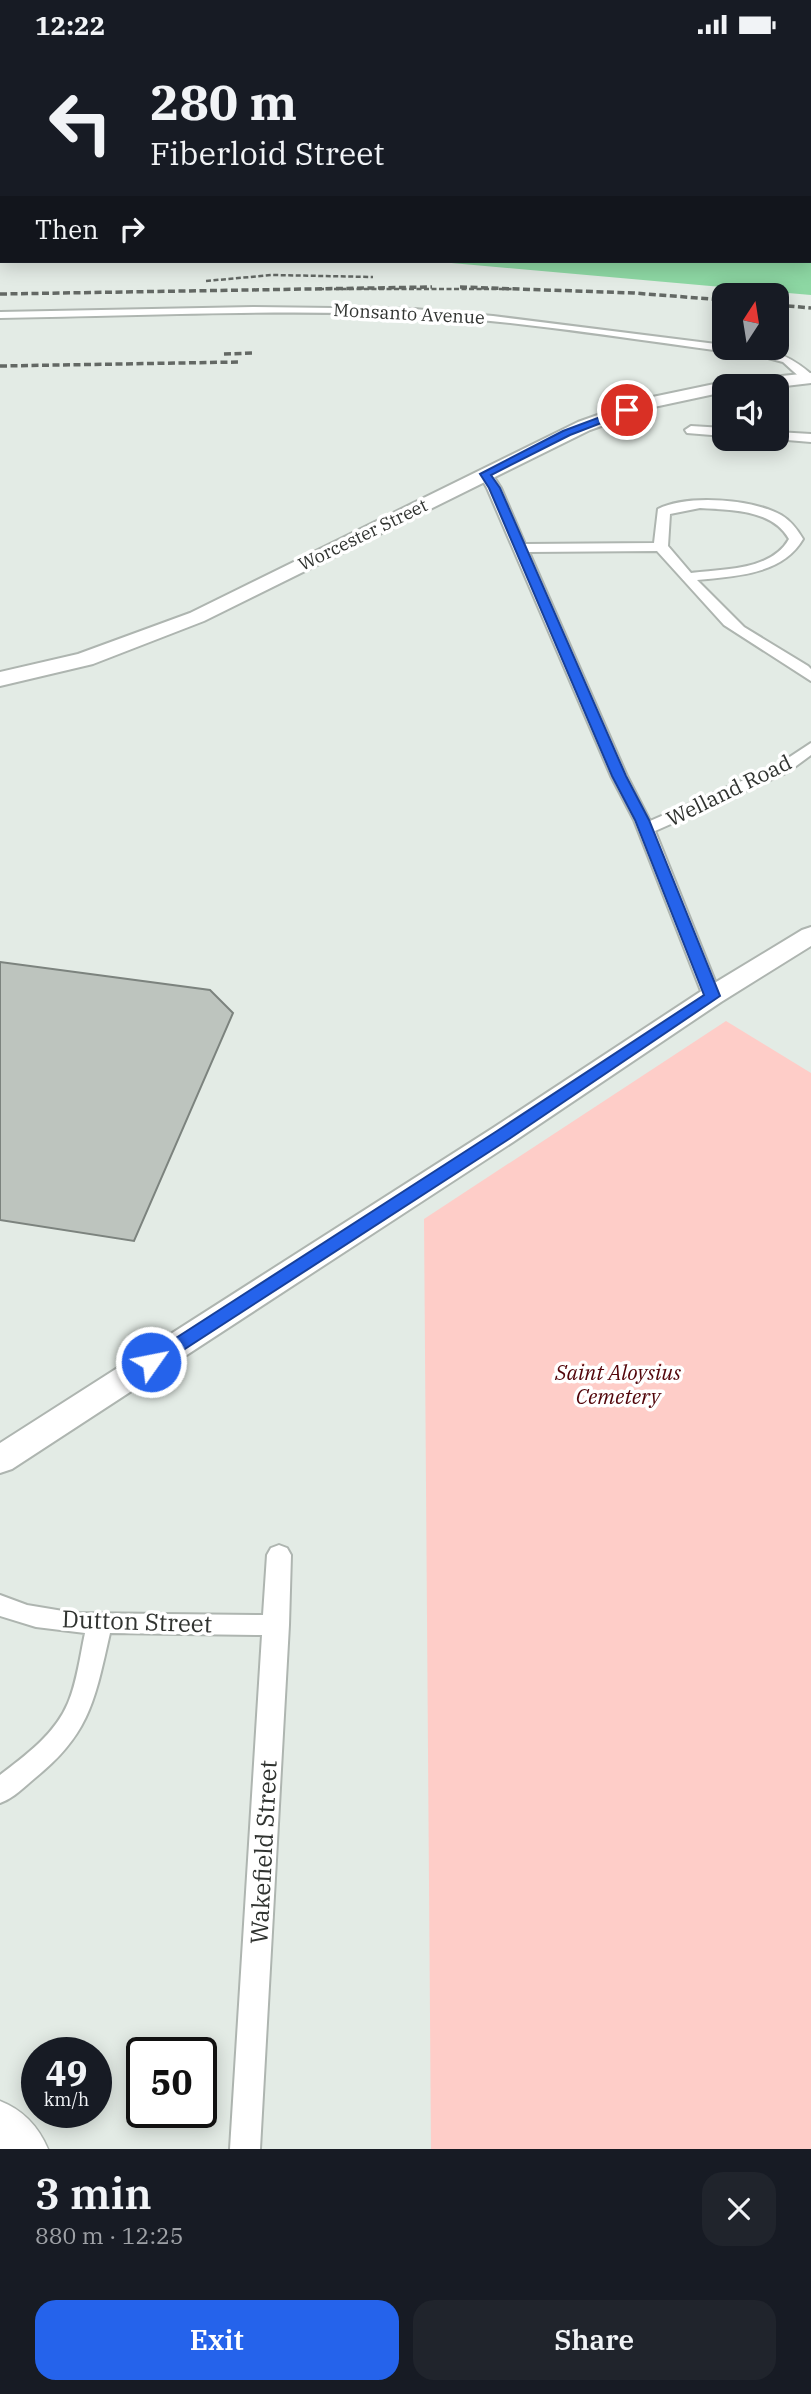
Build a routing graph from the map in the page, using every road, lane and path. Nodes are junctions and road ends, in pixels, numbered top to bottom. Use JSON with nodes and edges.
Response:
{"nodes":[{"id":1,"x":0,"y":315,"type":"edge"},
{"id":2,"x":809,"y":378,"type":"edge"},
{"id":3,"x":789,"y":380,"type":"edge"},
{"id":4,"x":712,"y":390,"type":"edge"},
{"id":5,"x":691,"y":430,"type":"dead end"},
{"id":6,"x":712,"y":431,"type":"edge"},
{"id":7,"x":789,"y":437,"type":"edge"},
{"id":8,"x":811,"y":438,"type":"edge"},
{"id":9,"x":485,"y":474,"type":"junction"},
{"id":10,"x":661,"y":547,"type":"junction"},
{"id":11,"x":519,"y":548,"type":"junction"},
{"id":12,"x":688,"y":577,"type":"junction"},
{"id":13,"x":808,"y":672,"type":"edge"},
{"id":14,"x":0,"y":679,"type":"edge"},
{"id":15,"x":811,"y":748,"type":"edge"},
{"id":16,"x":646,"y":829,"type":"junction"},
{"id":17,"x":811,"y":935,"type":"edge"},
{"id":18,"x":712,"y":996,"type":"junction"},
{"id":19,"x":0,"y":1460,"type":"edge"},
{"id":20,"x":279,"y":1555,"type":"dead end"},
{"id":21,"x":0,"y":1605,"type":"edge"},
{"id":22,"x":100,"y":1624,"type":"junction"},
{"id":23,"x":277,"y":1625,"type":"junction"},
{"id":24,"x":0,"y":1791,"type":"edge"},
{"id":25,"x":0,"y":2125,"type":"edge"},
{"id":26,"x":23,"y":2149,"type":"edge"},
{"id":27,"x":245,"y":2149,"type":"edge"}],
"edges":[{"from":1,"to":2,"type":"street","name":"Monsanto Avenue"},
{"from":2,"to":3,"type":"main road","name":"Worcester Street"},
{"from":4,"to":9,"type":"main road","name":"Worcester Street"},
{"from":5,"to":6,"type":"street"},
{"from":7,"to":8,"type":"street"},
{"from":9,"to":11,"type":"street"},
{"from":9,"to":14,"type":"main road","name":"Worcester Street"},
{"from":10,"to":11,"type":"street"},
{"from":10,"to":12,"type":"street"},
{"from":10,"to":12,"type":"street"},
{"from":11,"to":16,"type":"street"},
{"from":12,"to":13,"type":"street"},
{"from":15,"to":16,"type":"street","name":"Welland Road"},
{"from":16,"to":18,"type":"street"},
{"from":17,"to":18,"type":"main road"},
{"from":18,"to":19,"type":"main road"},
{"from":20,"to":23,"type":"street","name":"Wakefield Street"},
{"from":21,"to":22,"type":"street","name":"Dutton Street"},
{"from":22,"to":23,"type":"street","name":"Dutton Street"},
{"from":22,"to":24,"type":"street"},
{"from":23,"to":27,"type":"street","name":"Wakefield Street"},
{"from":25,"to":26,"type":"main road"}]}
